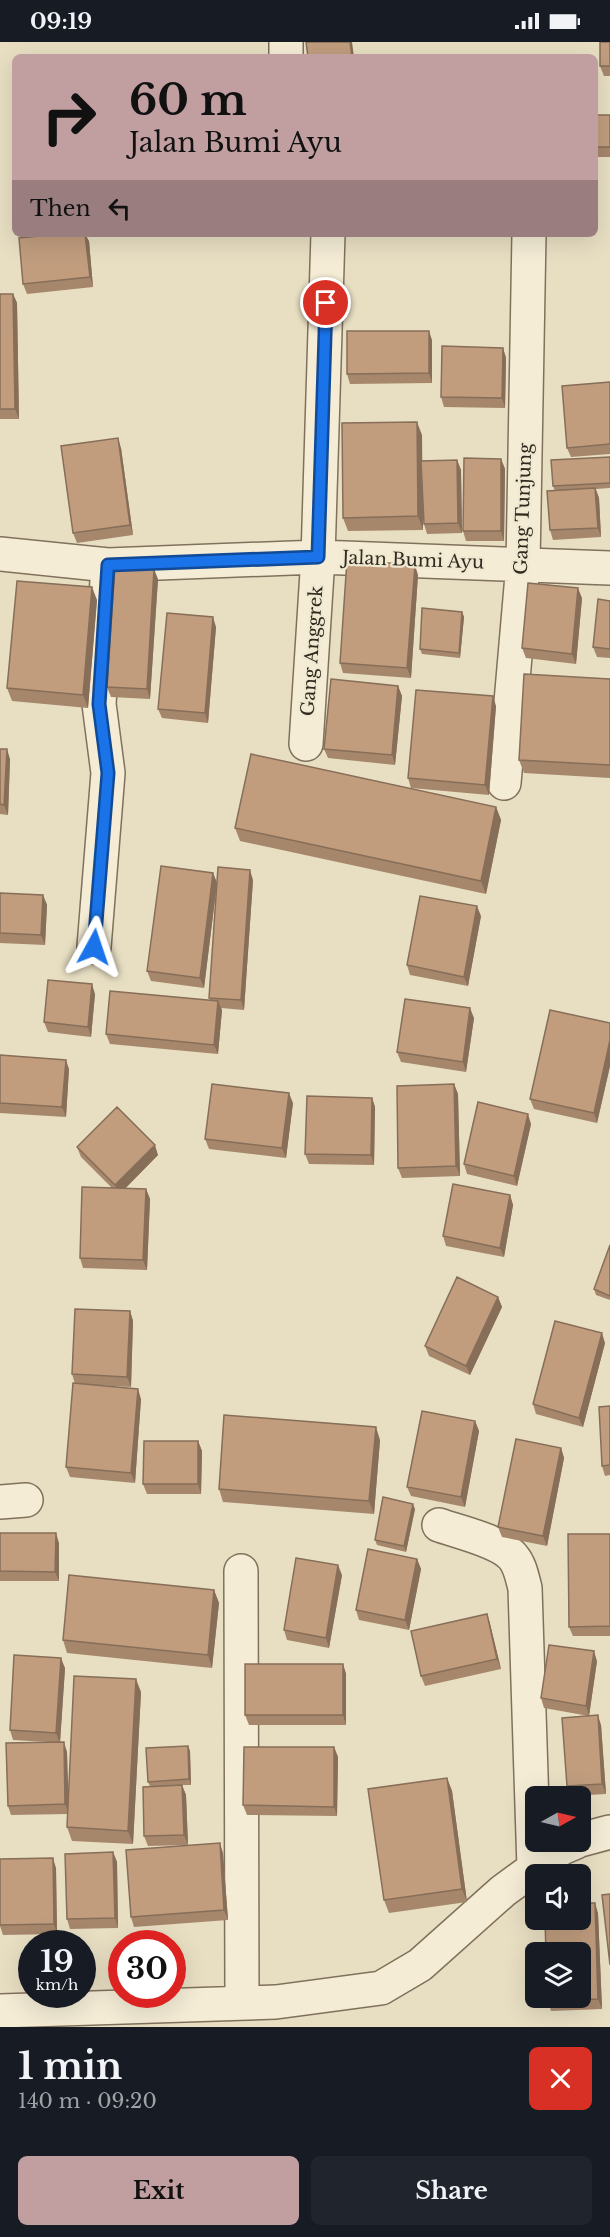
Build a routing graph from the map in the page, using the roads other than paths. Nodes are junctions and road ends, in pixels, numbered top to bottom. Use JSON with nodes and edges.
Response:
{"nodes":[{"id":1,"x":328,"y":237,"type":"edge"},
{"id":2,"x":529,"y":237,"type":"edge"},
{"id":3,"x":0,"y":554,"type":"edge"},
{"id":4,"x":318,"y":557,"type":"junction"},
{"id":5,"x":523,"y":564,"type":"junction"},
{"id":6,"x":108,"y":565,"type":"junction"},
{"id":7,"x":610,"y":568,"type":"edge"},
{"id":8,"x":306,"y":744,"type":"dead end"},
{"id":9,"x":504,"y":783,"type":"dead end"},
{"id":10,"x":94,"y":947,"type":"dead end"},
{"id":11,"x":439,"y":1525,"type":"dead end"},
{"id":12,"x":240,"y":1571,"type":"dead end"},
{"id":13,"x":610,"y":1832,"type":"edge"},
{"id":14,"x":591,"y":1837,"type":"edge"},
{"id":15,"x":556,"y":1852,"type":"edge"},
{"id":16,"x":534,"y":1864,"type":"edge"},
{"id":17,"x":540,"y":1864,"type":"edge"},
{"id":18,"x":525,"y":1875,"type":"edge"},
{"id":19,"x":242,"y":2003,"type":"junction"},
{"id":20,"x":0,"y":2011,"type":"edge"},
{"id":21,"x":276,"y":2015,"type":"edge"}],
"edges":[{"from":1,"to":4,"type":"street","name":"Gang Anggrek"},
{"from":2,"to":5,"type":"street","name":"Gang Tunjung"},
{"from":3,"to":6,"type":"street","name":"Jalan Bumi Ayu"},
{"from":4,"to":5,"type":"street","name":"Jalan Bumi Ayu"},
{"from":4,"to":6,"type":"street","name":"Jalan Bumi Ayu"},
{"from":4,"to":8,"type":"street","name":"Gang Anggrek"},
{"from":5,"to":7,"type":"street","name":"Jalan Bumi Ayu"},
{"from":5,"to":9,"type":"street","name":"Gang Tunjung"},
{"from":6,"to":10,"type":"street"},
{"from":11,"to":16,"type":"street"},
{"from":12,"to":19,"type":"street"},
{"from":13,"to":14,"type":"street"},
{"from":15,"to":17,"type":"street"},
{"from":18,"to":21,"type":"street"},
{"from":19,"to":20,"type":"street"},
{"from":19,"to":21,"type":"street"}]}
